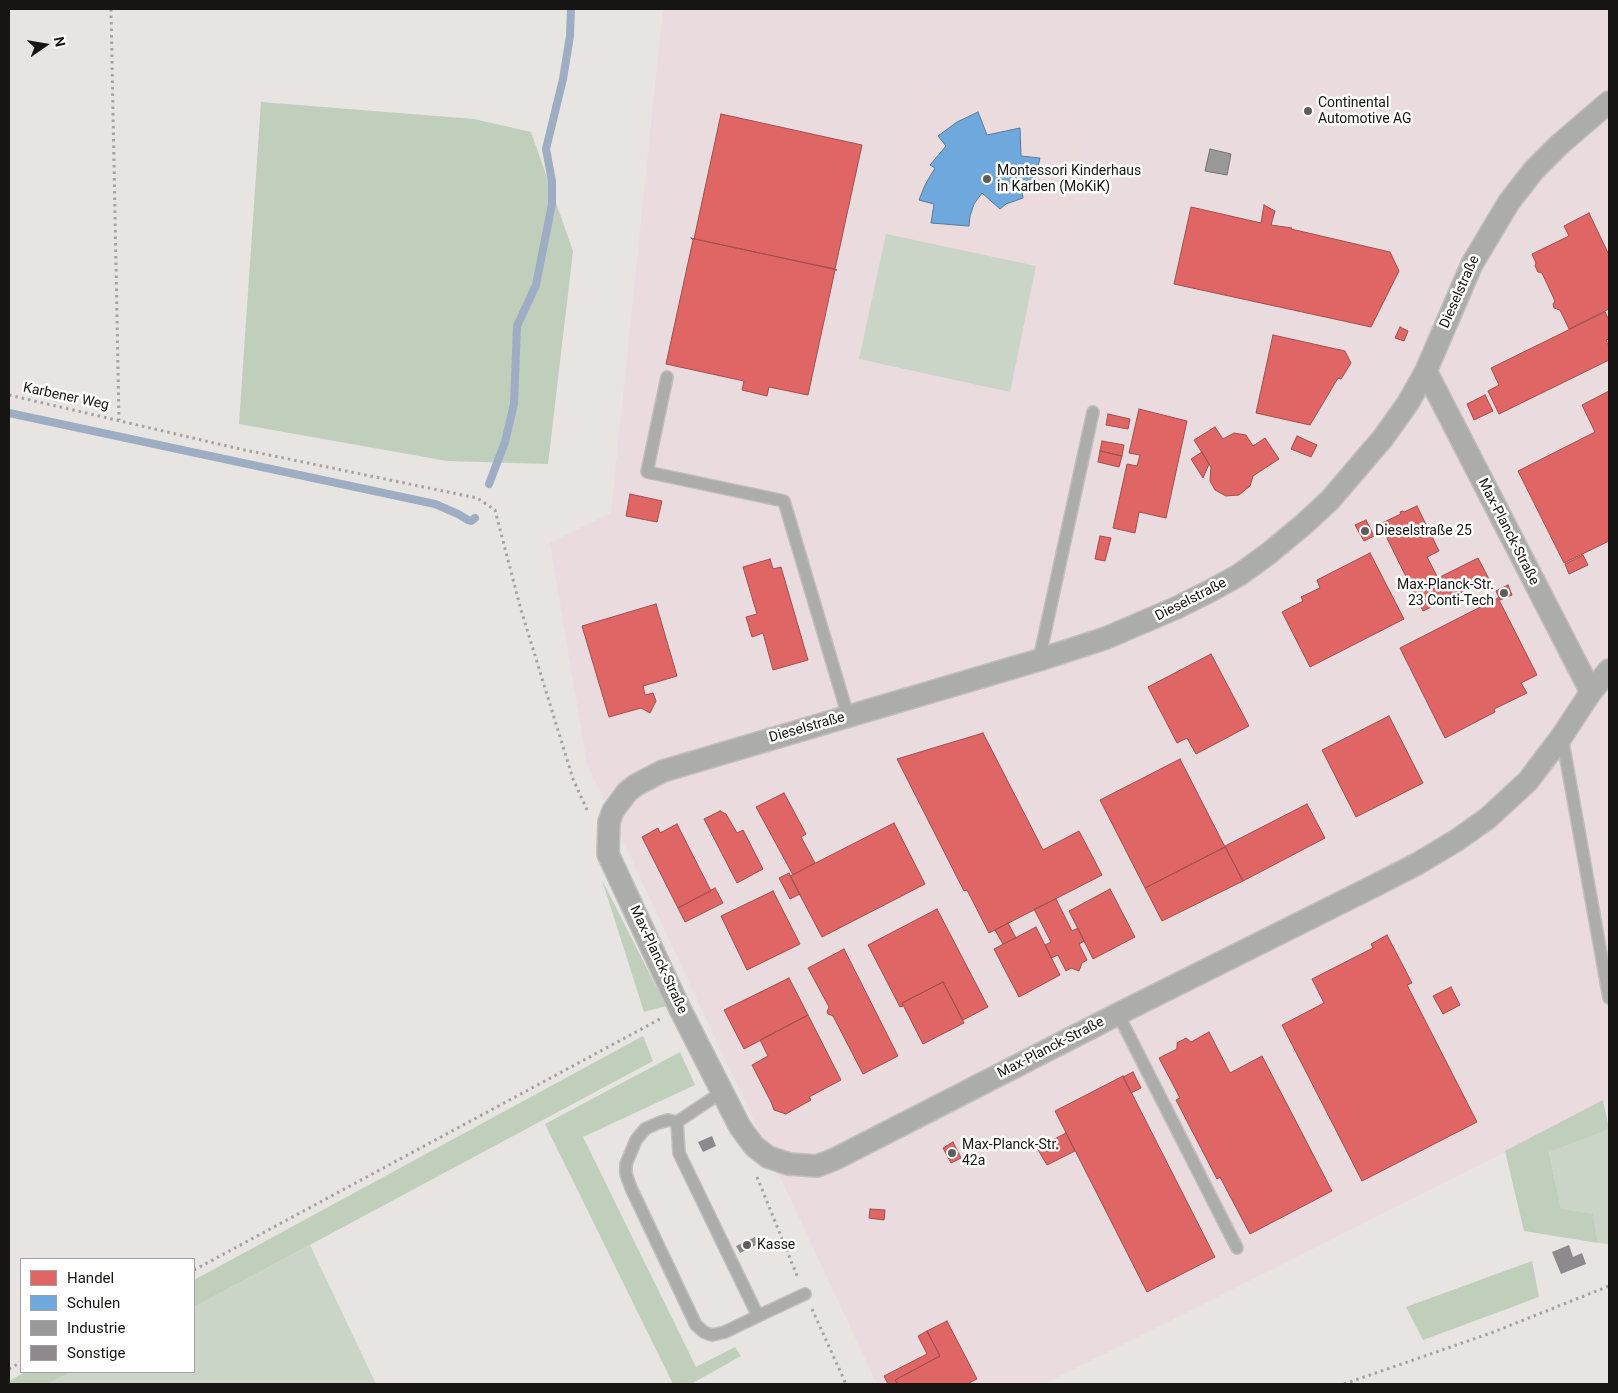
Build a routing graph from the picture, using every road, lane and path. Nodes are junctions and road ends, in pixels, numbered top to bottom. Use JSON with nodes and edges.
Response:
{"nodes":[{"id":1,"x":111,"y":9,"type":"edge"},
{"id":2,"x":1609,"y":102,"type":"edge"},
{"id":3,"x":1426,"y":371,"type":"junction"},
{"id":4,"x":668,"y":377,"type":"dead end"},
{"id":5,"x":9,"y":395,"type":"edge"},
{"id":6,"x":1093,"y":412,"type":"dead end"},
{"id":7,"x":119,"y":420,"type":"junction"},
{"id":8,"x":1039,"y":660,"type":"junction"},
{"id":9,"x":1609,"y":670,"type":"edge"},
{"id":10,"x":1591,"y":692,"type":"junction"},
{"id":11,"x":848,"y":716,"type":"junction"},
{"id":12,"x":1562,"y":736,"type":"junction"},
{"id":13,"x":588,"y":812,"type":"dead end"},
{"id":14,"x":608,"y":854,"type":"joint"},
{"id":15,"x":1609,"y":998,"type":"edge"},
{"id":16,"x":680,"y":1008,"type":"junction"},
{"id":17,"x":1118,"y":1014,"type":"junction"},
{"id":18,"x":722,"y":1092,"type":"junction"},
{"id":19,"x":677,"y":1122,"type":"junction"},
{"id":20,"x":754,"y":1170,"type":"dead end"},
{"id":21,"x":1238,"y":1248,"type":"dead end"},
{"id":22,"x":195,"y":1269,"type":"edge"},
{"id":23,"x":1609,"y":1286,"type":"edge"},
{"id":24,"x":805,"y":1294,"type":"junction"},
{"id":25,"x":758,"y":1316,"type":"junction"},
{"id":26,"x":20,"y":1363,"type":"edge"},
{"id":27,"x":9,"y":1369,"type":"edge"},
{"id":28,"x":846,"y":1384,"type":"edge"},
{"id":29,"x":1344,"y":1384,"type":"edge"}],
"edges":[{"from":1,"to":7,"type":"path"},
{"from":2,"to":3,"type":"street","name":"Dieselstraße"},
{"from":3,"to":8,"type":"street","name":"Dieselstraße"},
{"from":3,"to":10,"type":"street","name":"Max-Planck-Straße"},
{"from":4,"to":11,"type":"lane"},
{"from":5,"to":7,"type":"path","name":"Karbener Weg"},
{"from":6,"to":8,"type":"lane"},
{"from":7,"to":13,"type":"path","name":"Karbener Weg"},
{"from":8,"to":11,"type":"street","name":"Dieselstraße"},
{"from":9,"to":10,"type":"street","name":"Max-Planck-Straße"},
{"from":10,"to":12,"type":"street","name":"Max-Planck-Straße"},
{"from":11,"to":14,"type":"street","name":"Dieselstraße"},
{"from":12,"to":15,"type":"lane"},
{"from":12,"to":17,"type":"street","name":"Max-Planck-Straße"},
{"from":14,"to":16,"type":"street","name":"Max-Planck-Straße"},
{"from":16,"to":18,"type":"street","name":"Max-Planck-Straße"},
{"from":16,"to":22,"type":"path"},
{"from":17,"to":18,"type":"street","name":"Max-Planck-Straße"},
{"from":17,"to":21,"type":"lane"},
{"from":18,"to":19,"type":"lane"},
{"from":19,"to":25,"type":"lane"},
{"from":19,"to":25,"type":"lane"},
{"from":20,"to":24,"type":"path"},
{"from":23,"to":29,"type":"path"},
{"from":24,"to":25,"type":"lane"},
{"from":24,"to":28,"type":"path"},
{"from":26,"to":27,"type":"path"}]}
